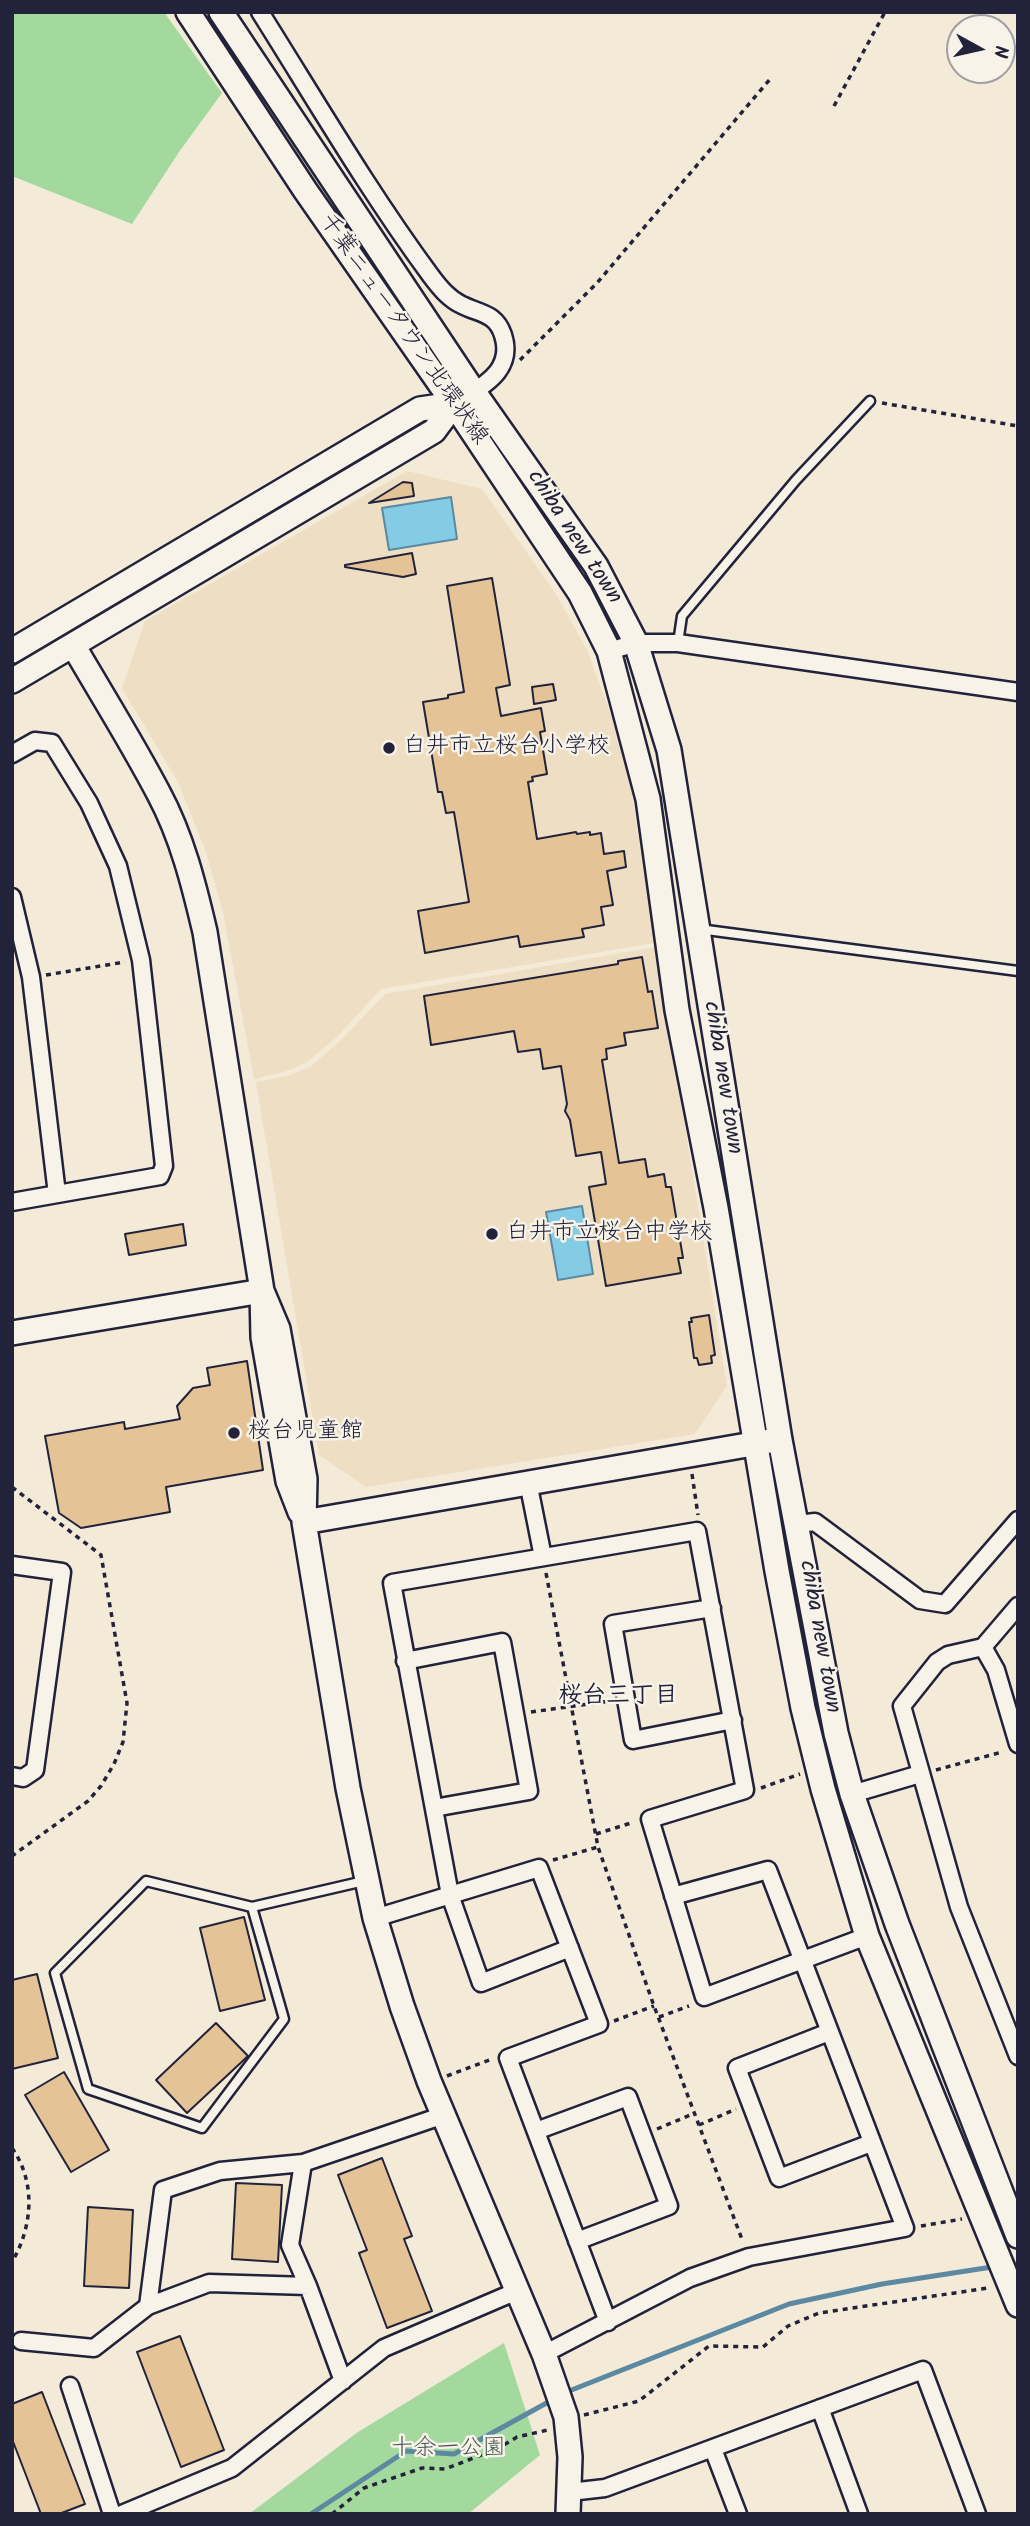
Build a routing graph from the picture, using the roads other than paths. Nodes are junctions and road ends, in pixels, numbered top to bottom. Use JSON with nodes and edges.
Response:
{"nodes":[{"id":1,"x":188,"y":12,"type":"edge"},
{"id":2,"x":221,"y":12,"type":"edge"},
{"id":3,"x":260,"y":12,"type":"edge"},
{"id":4,"x":474,"y":392,"type":"junction"},
{"id":5,"x":870,"y":401,"type":"road end"},
{"id":6,"x":636,"y":643,"type":"junction"},
{"id":7,"x":678,"y":643,"type":"junction"},
{"id":8,"x":73,"y":645,"type":"junction"},
{"id":9,"x":12,"y":651,"type":"edge"},
{"id":10,"x":609,"y":651,"type":"junction"},
{"id":11,"x":12,"y":681,"type":"edge"},
{"id":12,"x":1018,"y":692,"type":"edge"},
{"id":13,"x":12,"y":754,"type":"edge"},
{"id":14,"x":12,"y":897,"type":"edge"},
{"id":15,"x":696,"y":928,"type":"junction"},
{"id":16,"x":1018,"y":971,"type":"edge"},
{"id":17,"x":57,"y":1194,"type":"junction"},
{"id":18,"x":12,"y":1202,"type":"edge"},
{"id":19,"x":262,"y":1291,"type":"junction"},
{"id":20,"x":12,"y":1333,"type":"edge"},
{"id":21,"x":780,"y":1440,"type":"junction"},
{"id":22,"x":755,"y":1444,"type":"junction"},
{"id":23,"x":528,"y":1482,"type":"junction"},
{"id":24,"x":1018,"y":1520,"type":"edge"},
{"id":25,"x":304,"y":1522,"type":"junction"},
{"id":26,"x":797,"y":1524,"type":"junction"},
{"id":27,"x":543,"y":1558,"type":"junction"},
{"id":28,"x":12,"y":1565,"type":"edge"},
{"id":29,"x":1018,"y":1606,"type":"edge"},
{"id":30,"x":712,"y":1608,"type":"junction"},
{"id":31,"x":983,"y":1647,"type":"junction"},
{"id":32,"x":405,"y":1661,"type":"junction"},
{"id":33,"x":733,"y":1720,"type":"junction"},
{"id":34,"x":1012,"y":1748,"type":"edge"},
{"id":35,"x":920,"y":1774,"type":"junction"},
{"id":36,"x":12,"y":1776,"type":"edge"},
{"id":37,"x":852,"y":1794,"type":"junction"},
{"id":38,"x":434,"y":1808,"type":"junction"},
{"id":39,"x":367,"y":1880,"type":"junction"},
{"id":40,"x":450,"y":1895,"type":"junction"},
{"id":41,"x":673,"y":1896,"type":"junction"},
{"id":42,"x":252,"y":1907,"type":"junction"},
{"id":43,"x":375,"y":1918,"type":"junction"},
{"id":44,"x":867,"y":1936,"type":"junction"},
{"id":45,"x":570,"y":1948,"type":"junction"},
{"id":46,"x":802,"y":1960,"type":"junction"},
{"id":47,"x":830,"y":2032,"type":"junction"},
{"id":48,"x":1018,"y":2056,"type":"edge"},
{"id":49,"x":444,"y":2115,"type":"junction"},
{"id":50,"x":536,"y":2131,"type":"junction"},
{"id":51,"x":871,"y":2143,"type":"junction"},
{"id":52,"x":303,"y":2163,"type":"junction"},
{"id":53,"x":1013,"y":2208,"type":"edge"},
{"id":54,"x":1018,"y":2236,"type":"edge"},
{"id":55,"x":577,"y":2241,"type":"junction"},
{"id":56,"x":308,"y":2286,"type":"junction"},
{"id":57,"x":517,"y":2291,"type":"junction"},
{"id":58,"x":1018,"y":2305,"type":"edge"},
{"id":59,"x":148,"y":2306,"type":"junction"},
{"id":60,"x":608,"y":2322,"type":"junction"},
{"id":61,"x":21,"y":2341,"type":"dead end"},
{"id":62,"x":544,"y":2354,"type":"junction"},
{"id":63,"x":343,"y":2381,"type":"junction"},
{"id":64,"x":70,"y":2386,"type":"dead end"},
{"id":65,"x":820,"y":2409,"type":"junction"},
{"id":66,"x":713,"y":2449,"type":"junction"},
{"id":67,"x":569,"y":2503,"type":"edge"},
{"id":68,"x":111,"y":2514,"type":"edge"},
{"id":69,"x":122,"y":2514,"type":"edge"},
{"id":70,"x":738,"y":2514,"type":"edge"},
{"id":71,"x":859,"y":2514,"type":"edge"},
{"id":72,"x":977,"y":2514,"type":"edge"}],
"edges":[{"from":1,"to":4,"type":"main road","name":"千葉ニュータウン北環状線"},
{"from":2,"to":4,"type":"main road","name":"chiba new town"},
{"from":3,"to":4,"type":"street"},
{"from":4,"to":6,"type":"main road","name":"chiba new town"},
{"from":4,"to":8,"type":"main road"},
{"from":4,"to":9,"type":"main road"},
{"from":4,"to":10,"type":"main road","name":"千葉ニュータウン北環状線"},
{"from":5,"to":7,"type":"lane"},
{"from":6,"to":7,"type":"street"},
{"from":6,"to":10,"type":"street"},
{"from":6,"to":15,"type":"main road","name":"chiba new town"},
{"from":7,"to":12,"type":"street"},
{"from":8,"to":11,"type":"main road"},
{"from":8,"to":19,"type":"main road"},
{"from":10,"to":22,"type":"main road","name":"chiba new town"},
{"from":13,"to":17,"type":"street"},
{"from":14,"to":17,"type":"street"},
{"from":15,"to":16,"type":"lane"},
{"from":15,"to":21,"type":"main road","name":"chiba new town"},
{"from":17,"to":18,"type":"street"},
{"from":19,"to":20,"type":"main road"},
{"from":19,"to":25,"type":"main road"},
{"from":21,"to":22,"type":"main road"},
{"from":21,"to":26,"type":"main road","name":"chiba new town"},
{"from":22,"to":23,"type":"main road"},
{"from":22,"to":44,"type":"main road","name":"chiba new town"},
{"from":23,"to":25,"type":"main road"},
{"from":23,"to":27,"type":"street"},
{"from":24,"to":26,"type":"street"},
{"from":25,"to":39,"type":"main road"},
{"from":26,"to":37,"type":"main road","name":"chiba new town"},
{"from":27,"to":30,"type":"street"},
{"from":27,"to":32,"type":"street"},
{"from":28,"to":36,"type":"street"},
{"from":29,"to":31,"type":"street"},
{"from":30,"to":33,"type":"street"},
{"from":30,"to":33,"type":"street"},
{"from":31,"to":34,"type":"street"},
{"from":31,"to":35,"type":"street"},
{"from":32,"to":38,"type":"street"},
{"from":32,"to":38,"type":"street"},
{"from":33,"to":41,"type":"street"},
{"from":35,"to":37,"type":"street"},
{"from":35,"to":48,"type":"street"},
{"from":37,"to":53,"type":"main road","name":"chiba new town"},
{"from":38,"to":40,"type":"street"},
{"from":39,"to":42,"type":"lane"},
{"from":39,"to":43,"type":"main road"},
{"from":40,"to":43,"type":"street"},
{"from":40,"to":45,"type":"street"},
{"from":40,"to":45,"type":"street"},
{"from":41,"to":46,"type":"street"},
{"from":41,"to":46,"type":"street"},
{"from":42,"to":42,"type":"lane"},
{"from":43,"to":49,"type":"main road"},
{"from":44,"to":46,"type":"street"},
{"from":44,"to":58,"type":"main road","name":"chiba new town"},
{"from":45,"to":50,"type":"street"},
{"from":46,"to":47,"type":"street"},
{"from":47,"to":51,"type":"street"},
{"from":47,"to":51,"type":"street"},
{"from":49,"to":52,"type":"street"},
{"from":49,"to":57,"type":"main road"},
{"from":50,"to":55,"type":"street"},
{"from":50,"to":55,"type":"street"},
{"from":51,"to":60,"type":"street"},
{"from":52,"to":56,"type":"street"},
{"from":52,"to":59,"type":"street"},
{"from":53,"to":54,"type":"main road","name":"chiba new town"},
{"from":55,"to":60,"type":"street"},
{"from":56,"to":59,"type":"street"},
{"from":56,"to":63,"type":"street"},
{"from":57,"to":62,"type":"main road"},
{"from":57,"to":63,"type":"street"},
{"from":59,"to":61,"type":"street"},
{"from":60,"to":62,"type":"street"},
{"from":62,"to":67,"type":"main road"},
{"from":63,"to":69,"type":"street"},
{"from":64,"to":68,"type":"street"},
{"from":65,"to":66,"type":"street"},
{"from":65,"to":71,"type":"street"},
{"from":65,"to":72,"type":"street"},
{"from":66,"to":67,"type":"street"},
{"from":66,"to":70,"type":"street"}]}
